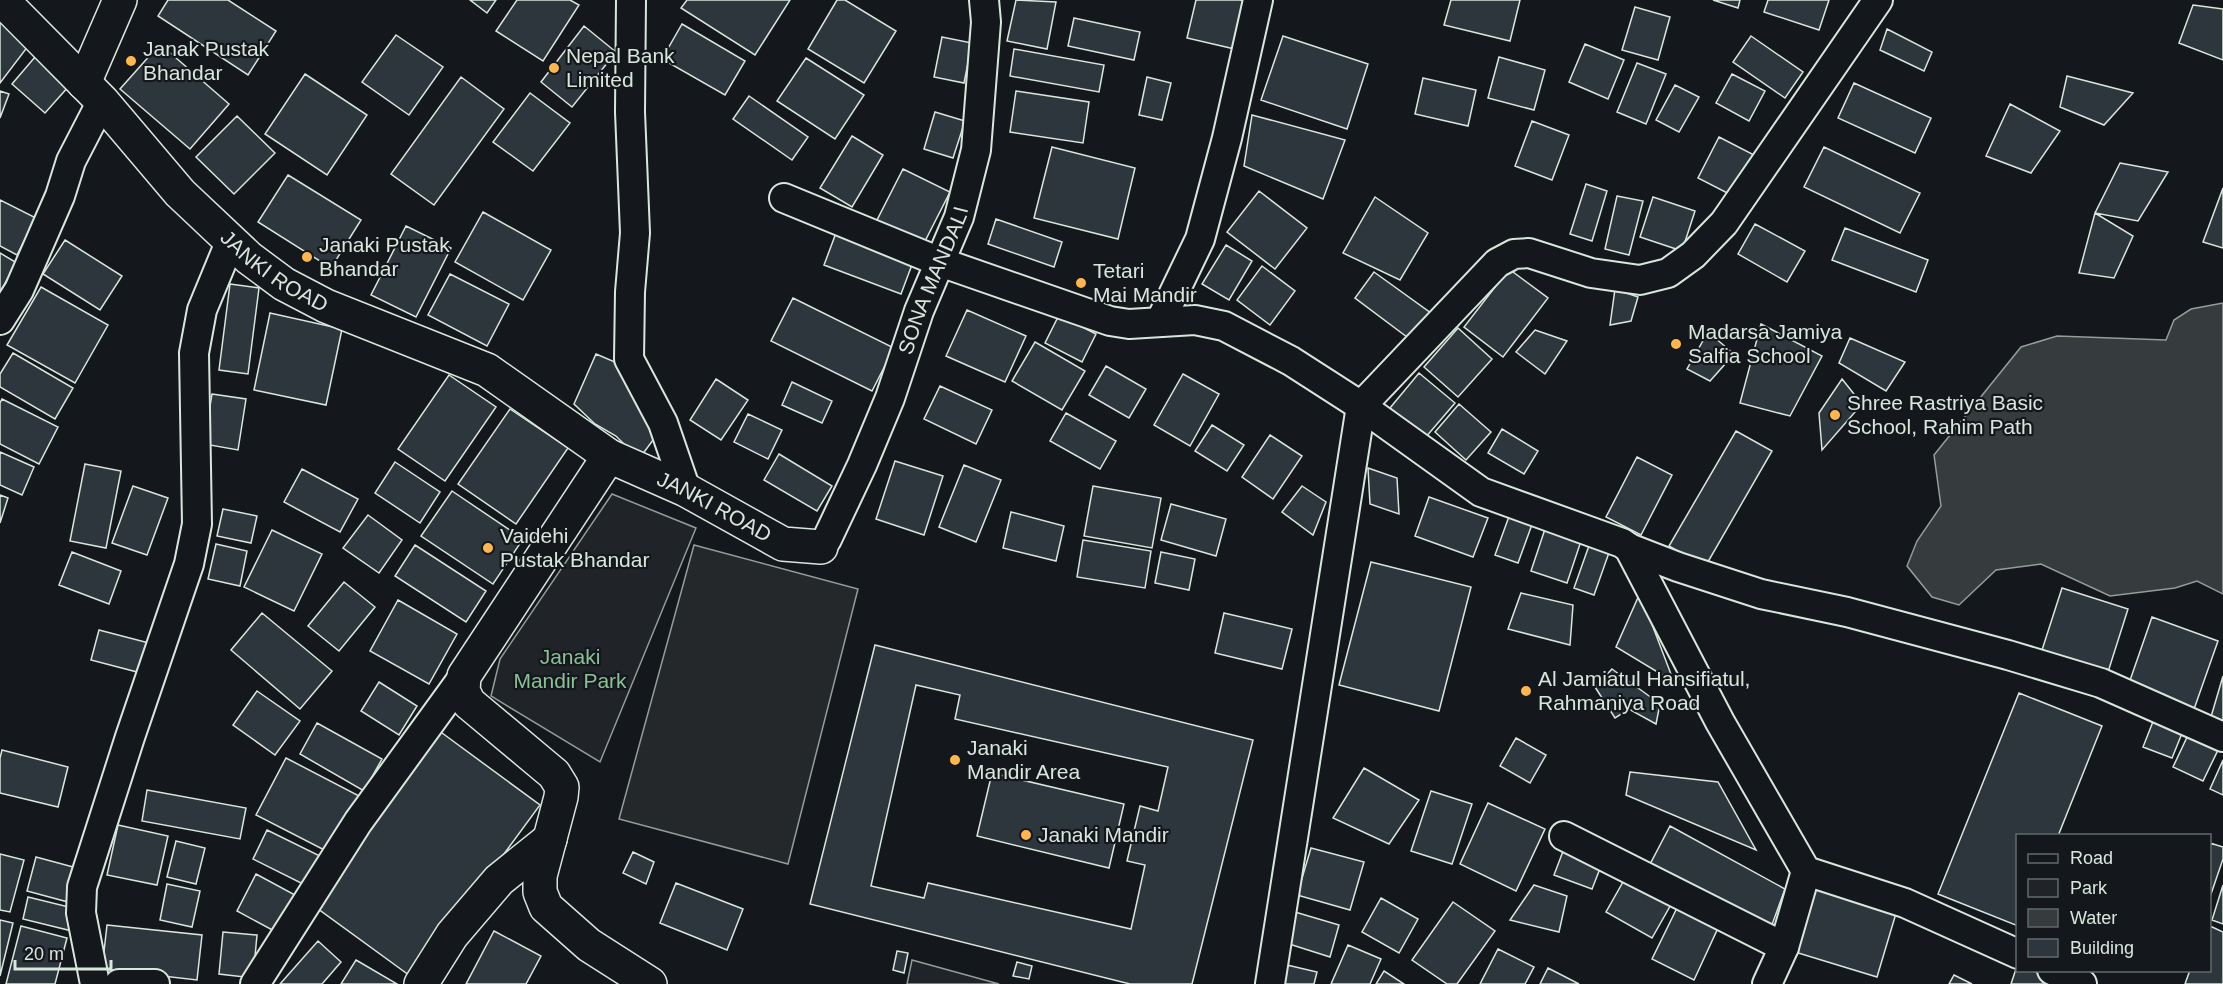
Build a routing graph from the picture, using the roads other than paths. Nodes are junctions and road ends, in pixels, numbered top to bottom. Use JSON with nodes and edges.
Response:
{"nodes":[{"id":1,"x":2,"y":0,"type":"edge"},
{"id":2,"x":120,"y":0,"type":"edge"},
{"id":3,"x":632,"y":0,"type":"edge"},
{"id":4,"x":984,"y":0,"type":"edge"},
{"id":5,"x":1258,"y":0,"type":"edge"},
{"id":6,"x":1878,"y":0,"type":"edge"},
{"id":7,"x":93,"y":92,"type":"junction"},
{"id":8,"x":784,"y":198,"type":"dead end"},
{"id":9,"x":231,"y":240,"type":"junction"},
{"id":10,"x":940,"y":262,"type":"junction"},
{"id":11,"x":0,"y":320,"type":"edge"},
{"id":12,"x":1160,"y":322,"type":"junction"},
{"id":13,"x":1361,"y":406,"type":"junction"},
{"id":14,"x":609,"y":456,"type":"junction"},
{"id":15,"x":686,"y":490,"type":"junction"},
{"id":16,"x":821,"y":547,"type":"joint"},
{"id":17,"x":1629,"y":548,"type":"junction"},
{"id":18,"x":465,"y":676,"type":"junction"},
{"id":19,"x":2223,"y":736,"type":"edge"},
{"id":20,"x":1564,"y":836,"type":"dead end"},
{"id":21,"x":550,"y":839,"type":"junction"},
{"id":22,"x":1806,"y":872,"type":"junction"},
{"id":23,"x":1784,"y":947,"type":"junction"},
{"id":24,"x":2016,"y":953,"type":"edge"},
{"id":25,"x":2056,"y":972,"type":"edge"},
{"id":26,"x":95,"y":984,"type":"edge"},
{"id":27,"x":119,"y":984,"type":"edge"},
{"id":28,"x":156,"y":984,"type":"edge"},
{"id":29,"x":255,"y":984,"type":"edge"},
{"id":30,"x":421,"y":984,"type":"edge"},
{"id":31,"x":650,"y":984,"type":"edge"},
{"id":32,"x":1270,"y":984,"type":"edge"},
{"id":33,"x":1767,"y":984,"type":"edge"},
{"id":34,"x":2082,"y":984,"type":"edge"}],
"edges":[{"from":1,"to":7,"type":"street","name":"JANKI ROAD"},
{"from":2,"to":7,"type":"street"},
{"from":3,"to":15,"type":"street"},
{"from":4,"to":10,"type":"street","name":"SONA MANDALI"},
{"from":5,"to":12,"type":"street"},
{"from":6,"to":13,"type":"street"},
{"from":7,"to":9,"type":"street","name":"JANKI ROAD"},
{"from":7,"to":11,"type":"street"},
{"from":8,"to":10,"type":"street"},
{"from":9,"to":14,"type":"street","name":"JANKI ROAD"},
{"from":9,"to":26,"type":"street"},
{"from":10,"to":12,"type":"street"},
{"from":10,"to":16,"type":"street","name":"SONA MANDALI"},
{"from":12,"to":13,"type":"street"},
{"from":13,"to":17,"type":"street"},
{"from":13,"to":32,"type":"street"},
{"from":14,"to":15,"type":"street","name":"JANKI ROAD"},
{"from":14,"to":18,"type":"street"},
{"from":15,"to":16,"type":"street","name":"JANKI ROAD"},
{"from":17,"to":19,"type":"street"},
{"from":17,"to":22,"type":"street"},
{"from":18,"to":21,"type":"street"},
{"from":18,"to":29,"type":"street"},
{"from":20,"to":23,"type":"street"},
{"from":21,"to":30,"type":"street"},
{"from":21,"to":31,"type":"street"},
{"from":22,"to":23,"type":"street"},
{"from":22,"to":24,"type":"street"},
{"from":23,"to":33,"type":"street"},
{"from":25,"to":34,"type":"street"},
{"from":27,"to":28,"type":"street"}]}
